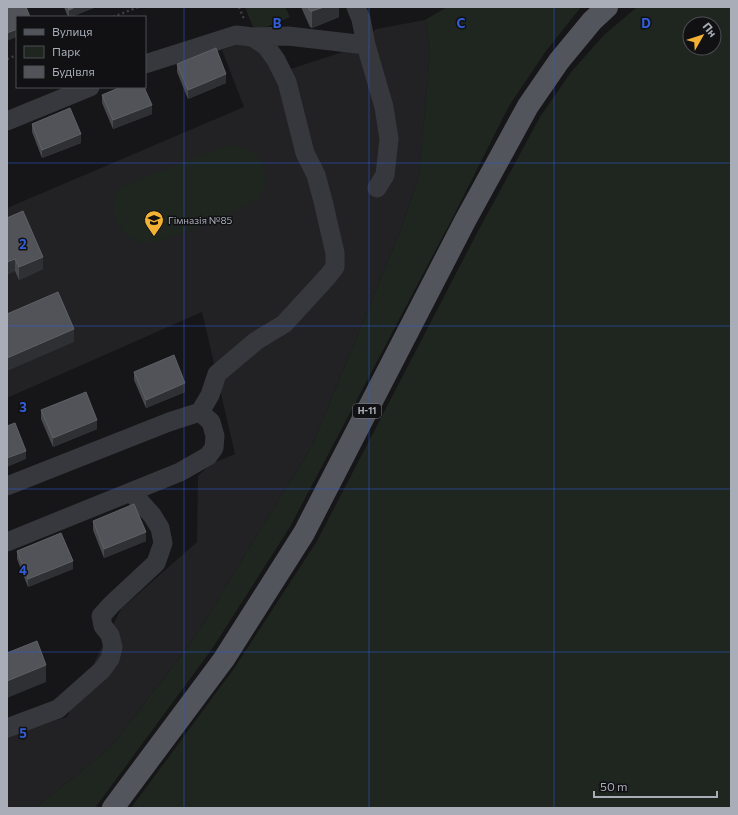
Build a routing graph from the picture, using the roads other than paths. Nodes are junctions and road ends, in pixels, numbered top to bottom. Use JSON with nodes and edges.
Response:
{"nodes":[{"id":1,"x":356,"y":7,"type":"edge"},
{"id":2,"x":607,"y":7,"type":"edge"},
{"id":3,"x":252,"y":36,"type":"junction"},
{"id":4,"x":366,"y":45,"type":"junction"},
{"id":5,"x":146,"y":64,"type":"edge"},
{"id":6,"x":88,"y":88,"type":"edge"},
{"id":7,"x":7,"y":121,"type":"edge"},
{"id":8,"x":377,"y":188,"type":"dead end"},
{"id":9,"x":200,"y":412,"type":"junction"},
{"id":10,"x":7,"y":486,"type":"edge"},
{"id":11,"x":131,"y":492,"type":"junction"},
{"id":12,"x":7,"y":542,"type":"edge"},
{"id":13,"x":7,"y":728,"type":"edge"},
{"id":14,"x":113,"y":808,"type":"edge"}],
"edges":[{"from":1,"to":4,"type":"lane"},
{"from":2,"to":14,"type":"main road","number":"Н-11"},
{"from":3,"to":4,"type":"lane"},
{"from":3,"to":5,"type":"lane"},
{"from":3,"to":9,"type":"lane"},
{"from":4,"to":8,"type":"lane"},
{"from":6,"to":7,"type":"lane"},
{"from":9,"to":10,"type":"lane"},
{"from":9,"to":11,"type":"lane"},
{"from":11,"to":12,"type":"lane"},
{"from":11,"to":13,"type":"lane"}]}
